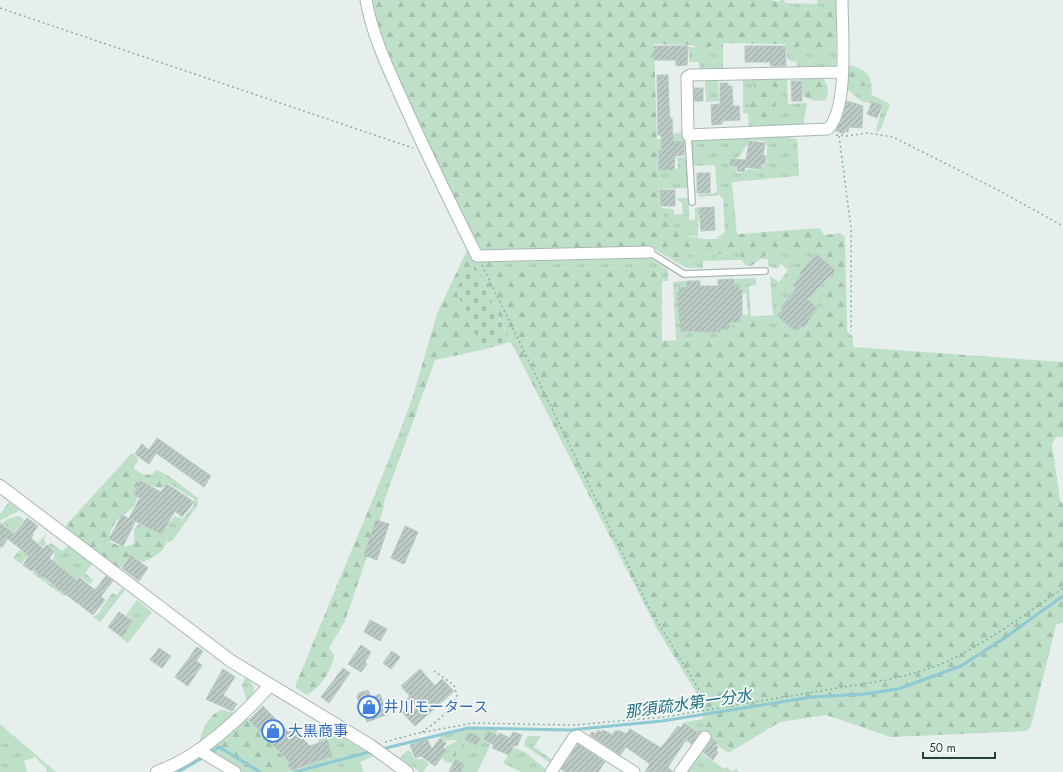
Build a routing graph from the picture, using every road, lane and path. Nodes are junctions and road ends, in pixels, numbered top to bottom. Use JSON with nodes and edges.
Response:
{"nodes":[{"id":1,"x":366,"y":0,"type":"edge"},
{"id":2,"x":842,"y":0,"type":"edge"},
{"id":3,"x":0,"y":8,"type":"edge"},
{"id":4,"x":842,"y":72,"type":"junction"},
{"id":5,"x":828,"y":129,"type":"junction"},
{"id":6,"x":688,"y":134,"type":"junction"},
{"id":7,"x":839,"y":136,"type":"junction"},
{"id":8,"x":425,"y":152,"type":"junction"},
{"id":9,"x":692,"y":202,"type":"dead end"},
{"id":10,"x":1063,"y":226,"type":"edge"},
{"id":11,"x":649,"y":252,"type":"joint"},
{"id":12,"x":477,"y":256,"type":"junction"},
{"id":13,"x":766,"y":271,"type":"dead end"},
{"id":14,"x":851,"y":331,"type":"dead end"},
{"id":15,"x":0,"y":486,"type":"edge"},
{"id":16,"x":1063,"y":588,"type":"edge"},
{"id":17,"x":434,"y":671,"type":"dead end"},
{"id":18,"x":270,"y":685,"type":"junction"},
{"id":19,"x":711,"y":709,"type":"junction"},
{"id":20,"x":420,"y":733,"type":"junction"},
{"id":21,"x":705,"y":736,"type":"dead end"},
{"id":22,"x":371,"y":746,"type":"junction"},
{"id":23,"x":200,"y":751,"type":"junction"},
{"id":24,"x":618,"y":768,"type":"edge"},
{"id":25,"x":157,"y":772,"type":"edge"},
{"id":26,"x":235,"y":772,"type":"edge"},
{"id":27,"x":407,"y":772,"type":"edge"},
{"id":28,"x":551,"y":772,"type":"edge"},
{"id":29,"x":634,"y":772,"type":"edge"},
{"id":30,"x":680,"y":772,"type":"edge"}],
"edges":[{"from":1,"to":8,"type":"street"},
{"from":2,"to":4,"type":"street"},
{"from":3,"to":8,"type":"path"},
{"from":4,"to":5,"type":"street"},
{"from":4,"to":6,"type":"street"},
{"from":5,"to":6,"type":"street"},
{"from":5,"to":7,"type":"path"},
{"from":6,"to":9,"type":"lane"},
{"from":7,"to":10,"type":"path"},
{"from":7,"to":14,"type":"path"},
{"from":8,"to":12,"type":"street"},
{"from":11,"to":12,"type":"street"},
{"from":11,"to":13,"type":"lane"},
{"from":12,"to":19,"type":"path"},
{"from":15,"to":18,"type":"street"},
{"from":16,"to":19,"type":"path"},
{"from":17,"to":20,"type":"path"},
{"from":18,"to":22,"type":"street"},
{"from":18,"to":23,"type":"street"},
{"from":19,"to":20,"type":"path"},
{"from":20,"to":22,"type":"path"},
{"from":21,"to":30,"type":"street"},
{"from":22,"to":27,"type":"street"},
{"from":23,"to":25,"type":"street"},
{"from":23,"to":26,"type":"street"},
{"from":24,"to":28,"type":"street"},
{"from":24,"to":29,"type":"street"}]}
